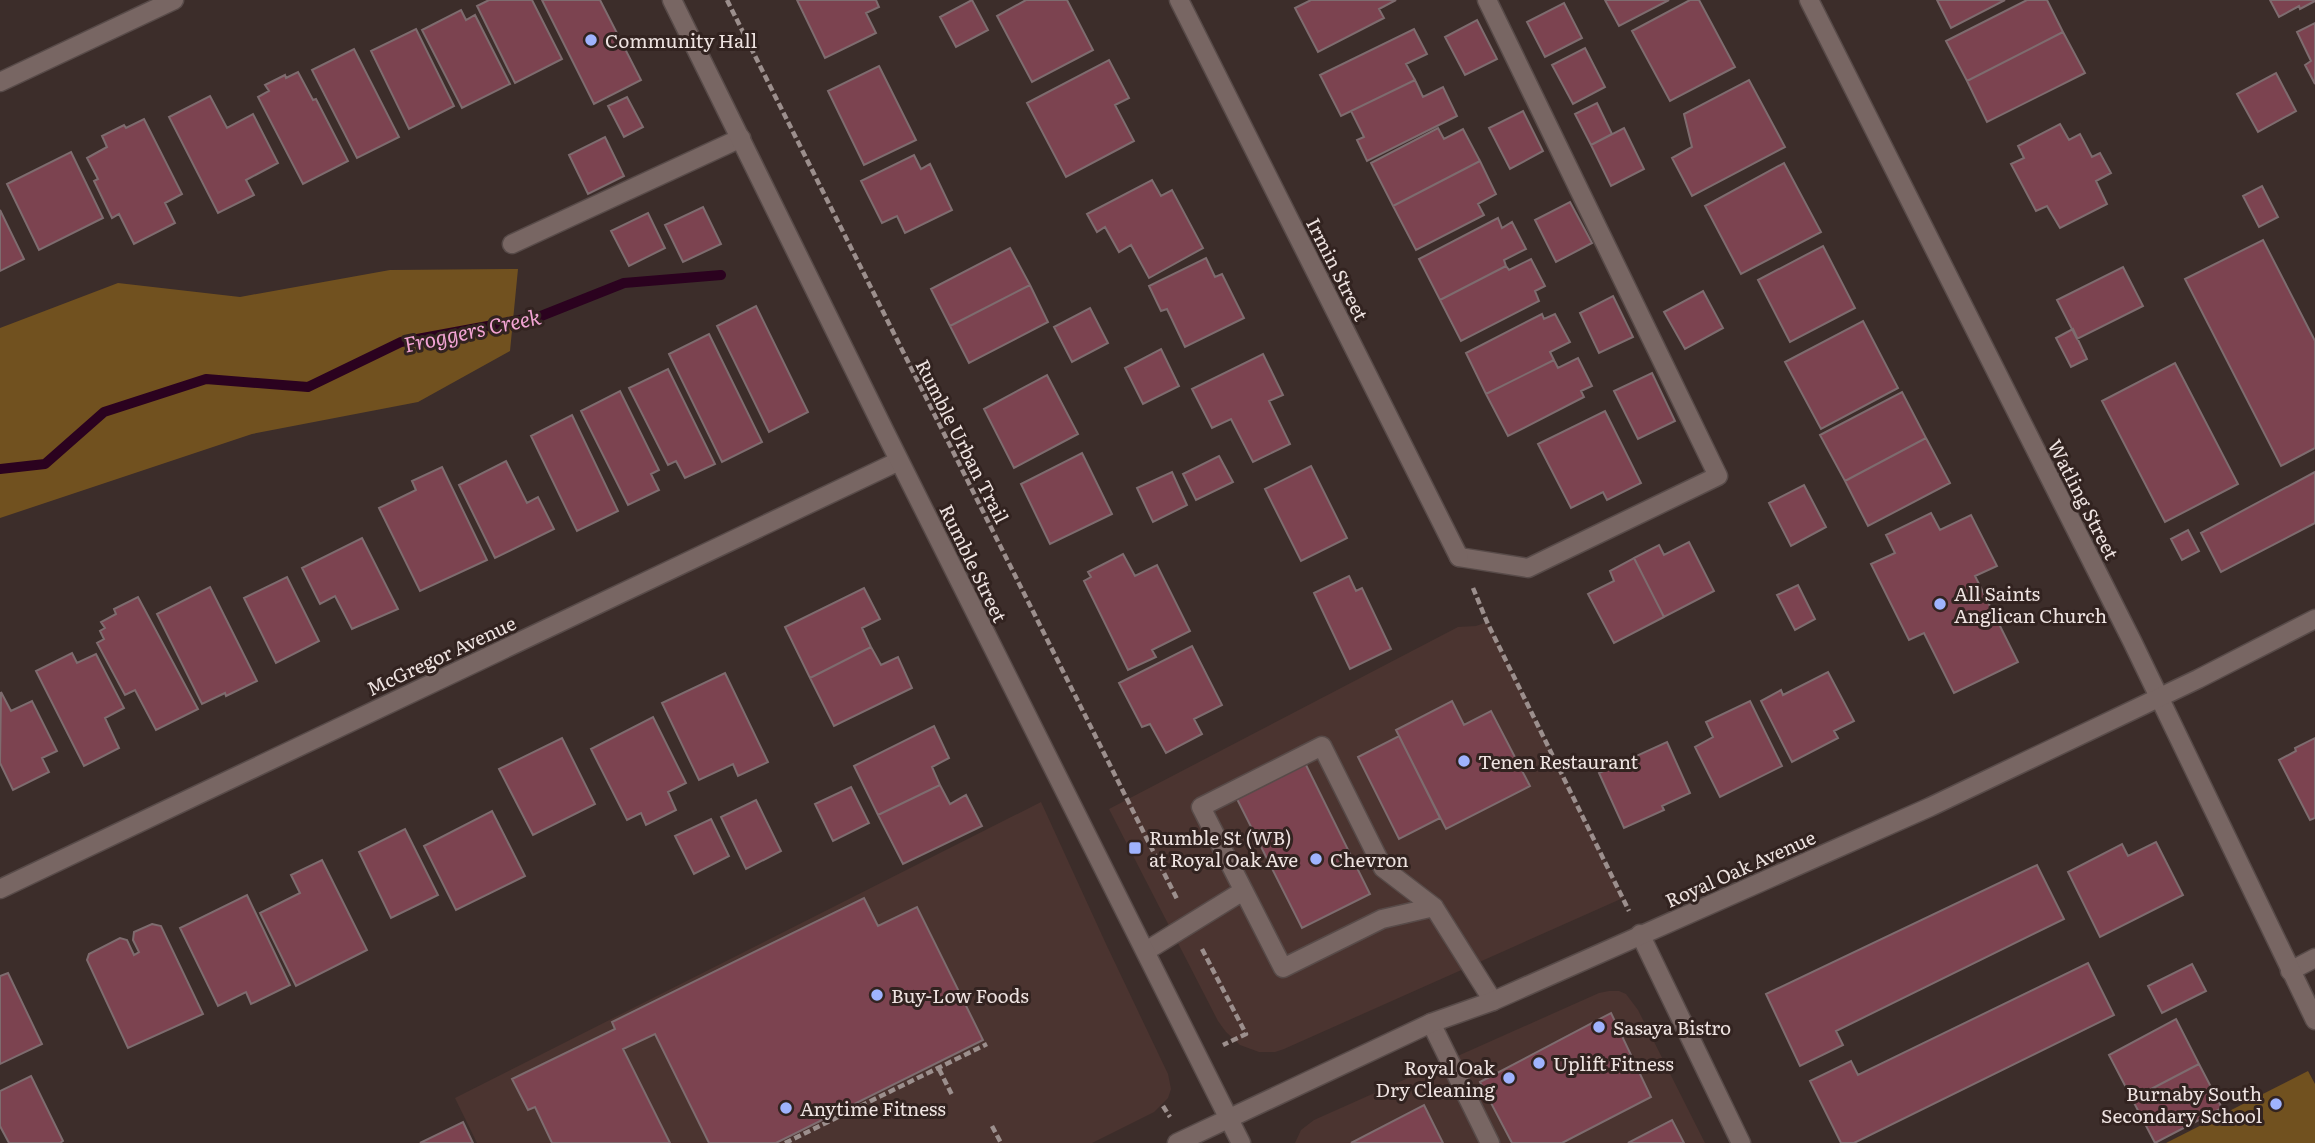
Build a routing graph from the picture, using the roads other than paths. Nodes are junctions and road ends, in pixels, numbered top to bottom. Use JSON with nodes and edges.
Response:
{"nodes":[{"id":1,"x":174,"y":0,"type":"edge"},
{"id":2,"x":672,"y":0,"type":"edge"},
{"id":3,"x":1179,"y":0,"type":"edge"},
{"id":4,"x":1487,"y":0,"type":"edge"},
{"id":5,"x":1809,"y":0,"type":"edge"},
{"id":6,"x":0,"y":82,"type":"edge"},
{"id":7,"x":741,"y":138,"type":"junction"},
{"id":8,"x":512,"y":244,"type":"dead end"},
{"id":9,"x":900,"y":461,"type":"junction"},
{"id":10,"x":2315,"y":619,"type":"edge"},
{"id":11,"x":2160,"y":698,"type":"junction"},
{"id":12,"x":0,"y":888,"type":"edge"},
{"id":13,"x":1243,"y":891,"type":"junction"},
{"id":14,"x":1434,"y":907,"type":"junction"},
{"id":15,"x":1640,"y":934,"type":"junction"},
{"id":16,"x":1146,"y":951,"type":"junction"},
{"id":17,"x":2315,"y":958,"type":"edge"},
{"id":18,"x":2290,"y":971,"type":"junction"},
{"id":19,"x":1493,"y":1001,"type":"junction"},
{"id":20,"x":2315,"y":1020,"type":"edge"},
{"id":21,"x":1431,"y":1023,"type":"junction"},
{"id":22,"x":1229,"y":1119,"type":"junction"},
{"id":23,"x":1177,"y":1143,"type":"edge"},
{"id":24,"x":1241,"y":1143,"type":"edge"},
{"id":25,"x":1490,"y":1143,"type":"edge"},
{"id":26,"x":1741,"y":1143,"type":"edge"}],
"edges":[{"from":1,"to":6,"type":"street"},
{"from":2,"to":7,"type":"street","name":"Rumble Street"},
{"from":3,"to":4,"type":"street","name":"Irmin Street"},
{"from":5,"to":11,"type":"street","name":"Watling Street"},
{"from":7,"to":8,"type":"street"},
{"from":7,"to":9,"type":"street","name":"Rumble Street"},
{"from":9,"to":12,"type":"street","name":"McGregor Avenue"},
{"from":9,"to":16,"type":"street","name":"Rumble Street"},
{"from":10,"to":11,"type":"street","name":"Royal Oak Avenue"},
{"from":11,"to":15,"type":"street","name":"Royal Oak Avenue"},
{"from":11,"to":18,"type":"street","name":"Watling Street"},
{"from":13,"to":14,"type":"street"},
{"from":13,"to":14,"type":"street"},
{"from":13,"to":16,"type":"street"},
{"from":14,"to":19,"type":"street"},
{"from":15,"to":19,"type":"street","name":"Royal Oak Avenue"},
{"from":15,"to":26,"type":"street"},
{"from":16,"to":22,"type":"street","name":"Rumble Street"},
{"from":17,"to":18,"type":"street"},
{"from":18,"to":20,"type":"street","name":"Watling Street"},
{"from":19,"to":21,"type":"street","name":"Royal Oak Avenue"},
{"from":21,"to":22,"type":"street","name":"Royal Oak Avenue"},
{"from":21,"to":25,"type":"street"},
{"from":22,"to":23,"type":"street","name":"Royal Oak Avenue"},
{"from":22,"to":24,"type":"street","name":"Rumble Street"}]}
